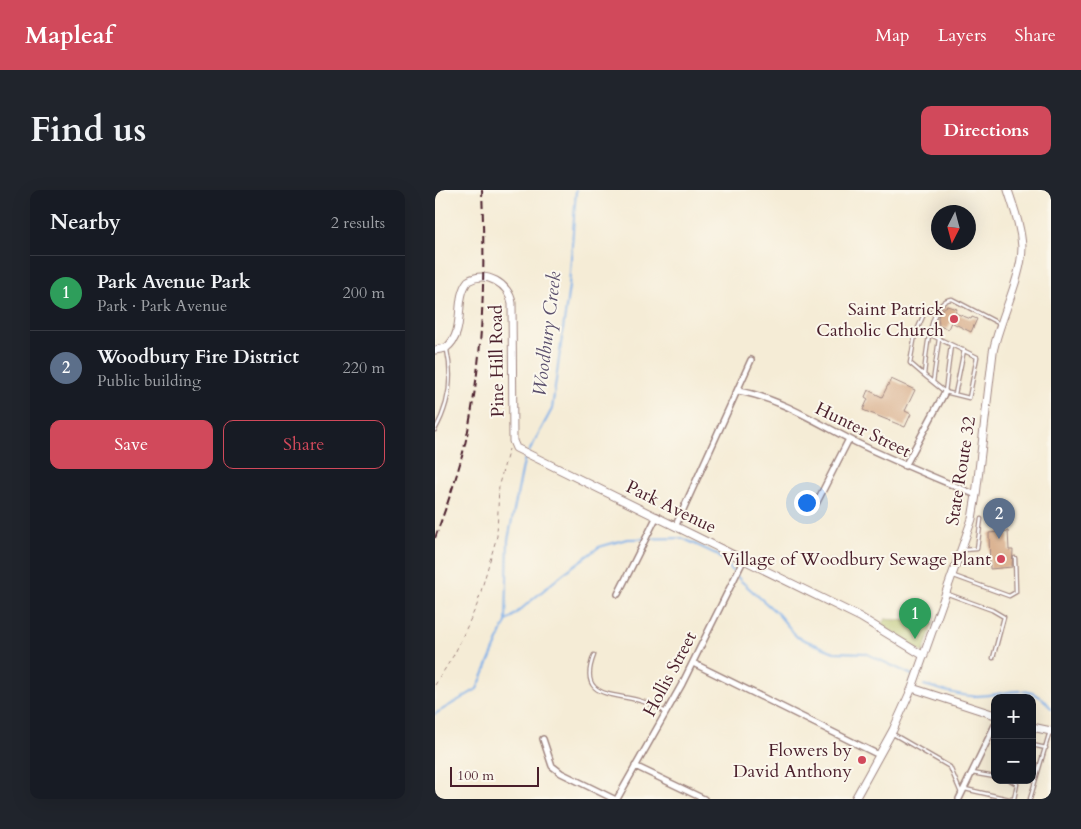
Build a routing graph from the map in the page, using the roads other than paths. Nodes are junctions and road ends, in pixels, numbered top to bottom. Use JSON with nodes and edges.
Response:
{"nodes":[{"id":1,"x":1008,"y":190,"type":"edge"},
{"id":2,"x":937,"y":313,"type":"junction"},
{"id":3,"x":999,"y":324,"type":"junction"},
{"id":4,"x":929,"y":334,"type":"junction"},
{"id":5,"x":939,"y":339,"type":"junction"},
{"id":6,"x":951,"y":345,"type":"junction"},
{"id":7,"x":446,"y":348,"type":"junction"},
{"id":8,"x":435,"y":350,"type":"edge"},
{"id":9,"x":964,"y":350,"type":"junction"},
{"id":10,"x":751,"y":360,"type":"dead end"},
{"id":11,"x":924,"y":375,"type":"junction"},
{"id":12,"x":933,"y":382,"type":"junction"},
{"id":13,"x":738,"y":390,"type":"junction"},
{"id":14,"x":945,"y":392,"type":"junction"},
{"id":15,"x":955,"y":394,"type":"junction"},
{"id":16,"x":435,"y":430,"type":"edge"},
{"id":17,"x":849,"y":439,"type":"junction"},
{"id":18,"x":513,"y":441,"type":"joint"},
{"id":19,"x":905,"y":466,"type":"junction"},
{"id":20,"x":977,"y":495,"type":"junction"},
{"id":21,"x":816,"y":504,"type":"dead end"},
{"id":22,"x":657,"y":516,"type":"junction"},
{"id":23,"x":981,"y":519,"type":"dead end"},
{"id":24,"x":675,"y":525,"type":"junction"},
{"id":25,"x":961,"y":550,"type":"junction"},
{"id":26,"x":1015,"y":558,"type":"dead end"},
{"id":27,"x":744,"y":559,"type":"junction"},
{"id":28,"x":953,"y":575,"type":"junction"},
{"id":29,"x":946,"y":593,"type":"junction"},
{"id":30,"x":618,"y":594,"type":"dead end"},
{"id":31,"x":594,"y":655,"type":"dead end"},
{"id":32,"x":924,"y":656,"type":"junction"},
{"id":33,"x":993,"y":658,"type":"dead end"},
{"id":34,"x":693,"y":663,"type":"junction"},
{"id":35,"x":912,"y":688,"type":"junction"},
{"id":36,"x":666,"y":712,"type":"junction"},
{"id":37,"x":991,"y":713,"type":"edge"},
{"id":38,"x":1036,"y":728,"type":"edge"},
{"id":39,"x":1051,"y":731,"type":"edge"},
{"id":40,"x":892,"y":733,"type":"junction"},
{"id":41,"x":991,"y":738,"type":"edge"},
{"id":42,"x":543,"y":739,"type":"dead end"},
{"id":43,"x":1036,"y":746,"type":"edge"},
{"id":44,"x":1046,"y":748,"type":"junction"},
{"id":45,"x":879,"y":755,"type":"junction"},
{"id":46,"x":635,"y":766,"type":"junction"},
{"id":47,"x":971,"y":772,"type":"junction"},
{"id":48,"x":991,"y":776,"type":"edge"},
{"id":49,"x":1017,"y":784,"type":"edge"},
{"id":50,"x":961,"y":794,"type":"edge"},
{"id":51,"x":616,"y":799,"type":"edge"},
{"id":52,"x":705,"y":799,"type":"edge"},
{"id":53,"x":855,"y":799,"type":"edge"},
{"id":54,"x":1010,"y":799,"type":"edge"},
{"id":55,"x":1030,"y":799,"type":"edge"}],
"edges":[{"from":1,"to":3,"type":"main road","name":"State Route 32"},
{"from":2,"to":3,"type":"lane"},
{"from":2,"to":4,"type":"lane"},
{"from":2,"to":11,"type":"lane"},
{"from":3,"to":20,"type":"main road","name":"State Route 32"},
{"from":4,"to":5,"type":"lane"},
{"from":4,"to":11,"type":"lane"},
{"from":5,"to":6,"type":"lane"},
{"from":5,"to":12,"type":"lane"},
{"from":6,"to":9,"type":"lane"},
{"from":6,"to":14,"type":"lane"},
{"from":7,"to":8,"type":"main road"},
{"from":7,"to":16,"type":"lane"},
{"from":7,"to":18,"type":"main road","name":"Pine Hill Road"},
{"from":9,"to":15,"type":"lane"},
{"from":9,"to":15,"type":"lane"},
{"from":10,"to":13,"type":"street"},
{"from":11,"to":12,"type":"lane"},
{"from":12,"to":14,"type":"lane"},
{"from":13,"to":17,"type":"street","name":"Hunter Street"},
{"from":13,"to":24,"type":"street"},
{"from":14,"to":15,"type":"lane"},
{"from":14,"to":19,"type":"street"},
{"from":17,"to":19,"type":"street","name":"Hunter Street"},
{"from":17,"to":21,"type":"street"},
{"from":18,"to":22,"type":"main road","name":"Park Avenue"},
{"from":19,"to":20,"type":"street","name":"Hunter Street"},
{"from":20,"to":25,"type":"main road","name":"State Route 32"},
{"from":22,"to":24,"type":"main road","name":"Park Avenue"},
{"from":22,"to":30,"type":"street"},
{"from":23,"to":25,"type":"lane"},
{"from":24,"to":27,"type":"main road","name":"Park Avenue"},
{"from":25,"to":28,"type":"main road","name":"State Route 32"},
{"from":26,"to":28,"type":"lane"},
{"from":27,"to":32,"type":"main road","name":"Park Avenue"},
{"from":27,"to":34,"type":"street","name":"Hollis Street"},
{"from":28,"to":29,"type":"main road","name":"State Route 32"},
{"from":29,"to":32,"type":"main road","name":"State Route 32"},
{"from":29,"to":33,"type":"lane"},
{"from":31,"to":36,"type":"lane"},
{"from":32,"to":35,"type":"main road","name":"State Route 32"},
{"from":34,"to":36,"type":"street","name":"Hollis Street"},
{"from":34,"to":45,"type":"street"},
{"from":35,"to":37,"type":"main road"},
{"from":35,"to":40,"type":"main road","name":"State Route 32"},
{"from":36,"to":46,"type":"street","name":"Hollis Street"},
{"from":38,"to":39,"type":"main road"},
{"from":39,"to":44,"type":"lane"},
{"from":40,"to":45,"type":"main road","name":"State Route 32"},
{"from":40,"to":50,"type":"lane"},
{"from":41,"to":47,"type":"street"},
{"from":42,"to":51,"type":"street"},
{"from":43,"to":44,"type":"lane"},
{"from":44,"to":55,"type":"lane"},
{"from":45,"to":53,"type":"main road","name":"State Route 32"},
{"from":46,"to":51,"type":"street","name":"Hollis Street"},
{"from":46,"to":52,"type":"street"},
{"from":47,"to":48,"type":"lane"},
{"from":47,"to":50,"type":"street"},
{"from":49,"to":54,"type":"lane"},
{"from":50,"to":54,"type":"lane"}]}
